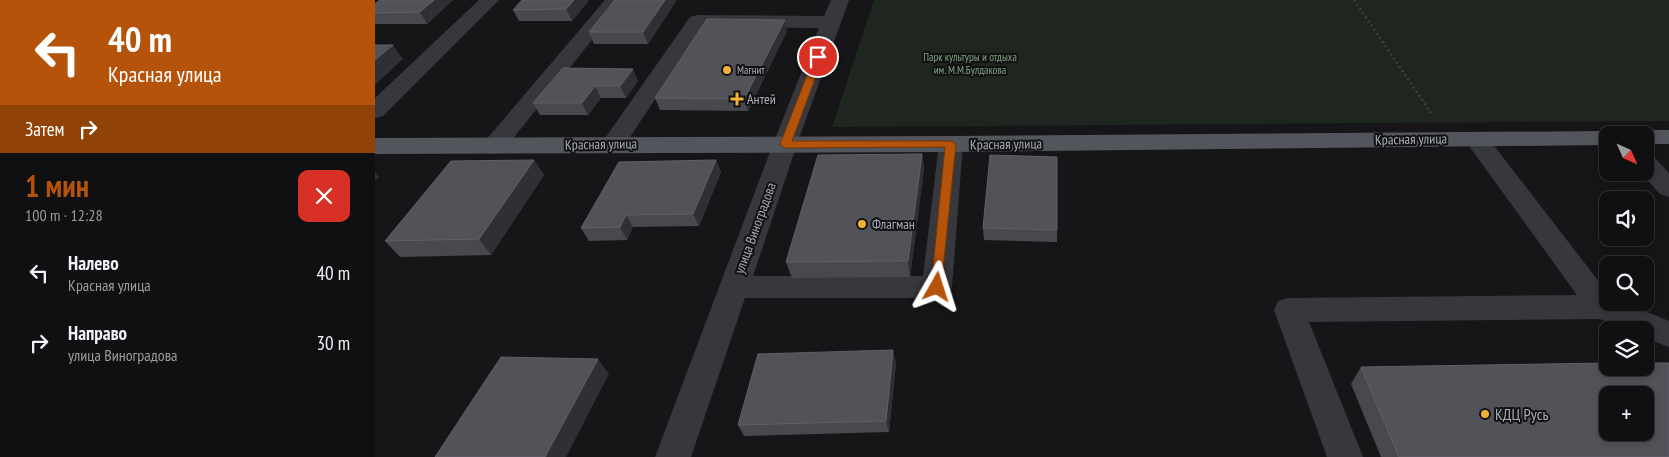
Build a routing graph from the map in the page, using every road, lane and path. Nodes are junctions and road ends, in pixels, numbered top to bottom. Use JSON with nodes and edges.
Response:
{"nodes":[{"id":1,"x":490,"y":0,"type":"edge"},
{"id":2,"x":615,"y":0,"type":"edge"},
{"id":3,"x":840,"y":0,"type":"edge"},
{"id":4,"x":1353,"y":0,"type":"edge"},
{"id":5,"x":831,"y":22,"type":"junction"},
{"id":6,"x":375,"y":111,"type":"edge"},
{"id":7,"x":1669,"y":137,"type":"edge"},
{"id":8,"x":1599,"y":138,"type":"edge"},
{"id":9,"x":1654,"y":138,"type":"edge"},
{"id":10,"x":1462,"y":139,"type":"junction"},
{"id":11,"x":613,"y":144,"type":"junction"},
{"id":12,"x":785,"y":144,"type":"junction"},
{"id":13,"x":951,"y":144,"type":"junction"},
{"id":14,"x":375,"y":146,"type":"edge"},
{"id":15,"x":495,"y":146,"type":"junction"},
{"id":16,"x":1654,"y":172,"type":"edge"},
{"id":17,"x":1667,"y":184,"type":"edge"},
{"id":18,"x":734,"y":287,"type":"junction"},
{"id":19,"x":1599,"y":303,"type":"edge"},
{"id":20,"x":1599,"y":307,"type":"edge"},
{"id":21,"x":1612,"y":311,"type":"edge"},
{"id":22,"x":1669,"y":334,"type":"edge"},
{"id":23,"x":673,"y":457,"type":"edge"},
{"id":24,"x":1345,"y":457,"type":"edge"}],
"edges":[{"from":1,"to":6,"type":"street"},
{"from":2,"to":15,"type":"street"},
{"from":3,"to":5,"type":"street","name":"улица Виноградова"},
{"from":4,"to":10,"type":"path"},
{"from":5,"to":11,"type":"street"},
{"from":5,"to":12,"type":"street","name":"улица Виноградова"},
{"from":7,"to":9,"type":"main road"},
{"from":8,"to":10,"type":"main road","name":"Красная улица"},
{"from":10,"to":13,"type":"main road","name":"Красная улица"},
{"from":10,"to":19,"type":"street"},
{"from":11,"to":12,"type":"main road","name":"Красная улица"},
{"from":11,"to":15,"type":"main road","name":"Красная улица"},
{"from":12,"to":13,"type":"main road","name":"Красная улица"},
{"from":12,"to":18,"type":"street","name":"улица Виноградова"},
{"from":13,"to":18,"type":"street"},
{"from":14,"to":15,"type":"main road","name":"Красная улица"},
{"from":16,"to":17,"type":"street"},
{"from":18,"to":23,"type":"street","name":"улица Виноградова"},
{"from":20,"to":24,"type":"street"},
{"from":21,"to":22,"type":"street"}]}
